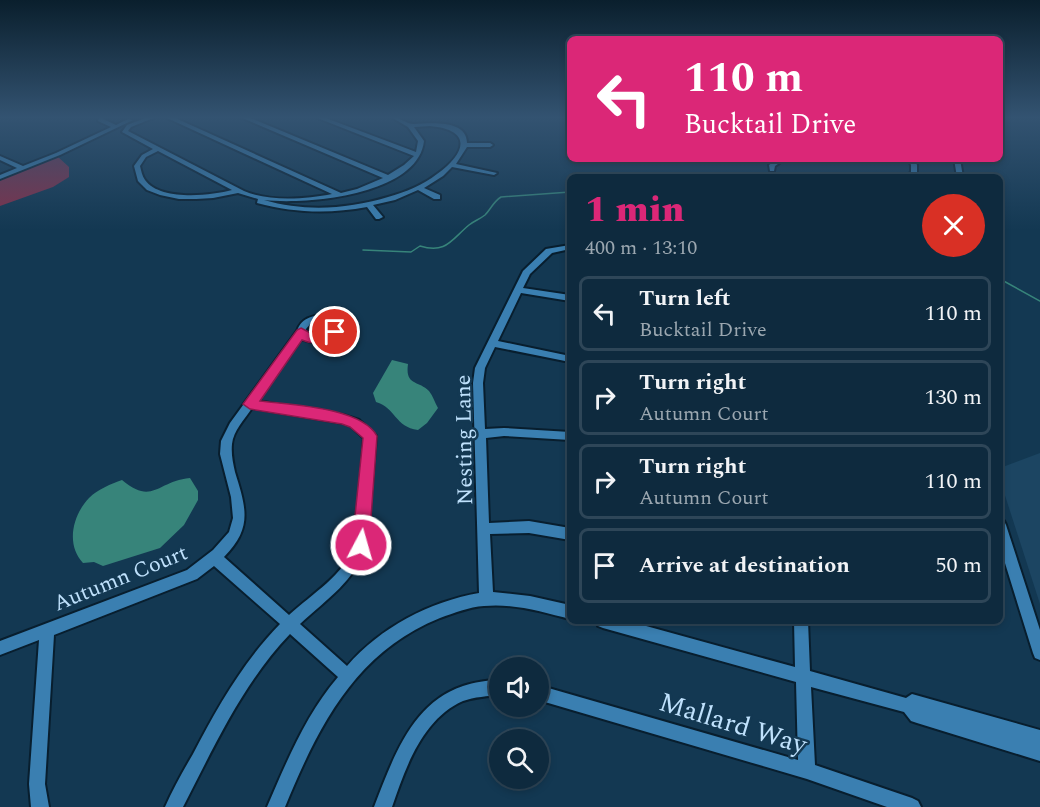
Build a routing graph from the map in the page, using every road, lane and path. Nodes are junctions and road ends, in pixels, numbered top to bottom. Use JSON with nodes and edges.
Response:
{"nodes":[{"id":1,"x":52,"y":155,"type":"edge"},
{"id":2,"x":146,"y":155,"type":"edge"},
{"id":3,"x":168,"y":155,"type":"edge"},
{"id":4,"x":250,"y":155,"type":"edge"},
{"id":5,"x":333,"y":155,"type":"edge"},
{"id":6,"x":418,"y":155,"type":"edge"},
{"id":7,"x":458,"y":155,"type":"edge"},
{"id":8,"x":0,"y":159,"type":"edge"},
{"id":9,"x":777,"y":162,"type":"edge"},
{"id":10,"x":452,"y":165,"type":"junction"},
{"id":11,"x":23,"y":168,"type":"junction"},
{"id":12,"x":772,"y":170,"type":"dead end"},
{"id":13,"x":494,"y":173,"type":"dead end"},
{"id":14,"x":0,"y":177,"type":"edge"},
{"id":15,"x":389,"y":178,"type":"junction"},
{"id":16,"x":417,"y":187,"type":"junction"},
{"id":17,"x":239,"y":190,"type":"junction"},
{"id":18,"x":338,"y":195,"type":"junction"},
{"id":19,"x":255,"y":197,"type":"junction"},
{"id":20,"x":436,"y":197,"type":"dead end"},
{"id":21,"x":369,"y":204,"type":"junction"},
{"id":22,"x":379,"y":217,"type":"dead end"},
{"id":23,"x":567,"y":247,"type":"edge"},
{"id":24,"x":518,"y":290,"type":"junction"},
{"id":25,"x":567,"y":298,"type":"edge"},
{"id":26,"x":301,"y":332,"type":"dead end"},
{"id":27,"x":491,"y":343,"type":"junction"},
{"id":28,"x":567,"y":358,"type":"edge"},
{"id":29,"x":250,"y":404,"type":"junction"},
{"id":30,"x":480,"y":434,"type":"junction"},
{"id":31,"x":567,"y":436,"type":"edge"},
{"id":32,"x":484,"y":529,"type":"junction"},
{"id":33,"x":567,"y":533,"type":"edge"},
{"id":34,"x":1003,"y":535,"type":"edge"},
{"id":35,"x":215,"y":558,"type":"junction"},
{"id":36,"x":486,"y":599,"type":"junction"},
{"id":37,"x":567,"y":611,"type":"edge"},
{"id":38,"x":290,"y":624,"type":"junction"},
{"id":39,"x":614,"y":624,"type":"edge"},
{"id":40,"x":801,"y":624,"type":"edge"},
{"id":41,"x":47,"y":630,"type":"junction"},
{"id":42,"x":0,"y":648,"type":"edge"},
{"id":43,"x":1040,"y":653,"type":"edge"},
{"id":44,"x":348,"y":676,"type":"junction"},
{"id":45,"x":804,"y":677,"type":"junction"},
{"id":46,"x":489,"y":689,"type":"edge"},
{"id":47,"x":549,"y":695,"type":"edge"},
{"id":48,"x":908,"y":706,"type":"junction"},
{"id":49,"x":1040,"y":738,"type":"edge"},
{"id":50,"x":1040,"y":753,"type":"edge"},
{"id":51,"x":807,"y":771,"type":"junction"},
{"id":52,"x":40,"y":807,"type":"edge"},
{"id":53,"x":174,"y":807,"type":"edge"},
{"id":54,"x":276,"y":807,"type":"edge"},
{"id":55,"x":383,"y":807,"type":"edge"},
{"id":56,"x":912,"y":807,"type":"edge"}],
"edges":[{"from":1,"to":11,"type":"street"},
{"from":2,"to":17,"type":"street"},
{"from":3,"to":17,"type":"street"},
{"from":4,"to":18,"type":"street"},
{"from":5,"to":15,"type":"street"},
{"from":6,"to":15,"type":"street"},
{"from":7,"to":10,"type":"street"},
{"from":8,"to":11,"type":"street"},
{"from":9,"to":12,"type":"street"},
{"from":10,"to":13,"type":"street"},
{"from":10,"to":16,"type":"street"},
{"from":11,"to":14,"type":"street"},
{"from":15,"to":18,"type":"street"},
{"from":16,"to":20,"type":"street"},
{"from":16,"to":21,"type":"street"},
{"from":17,"to":19,"type":"street"},
{"from":18,"to":19,"type":"street"},
{"from":19,"to":21,"type":"street"},
{"from":21,"to":22,"type":"street"},
{"from":23,"to":24,"type":"street","name":"Nesting Lane"},
{"from":24,"to":25,"type":"street"},
{"from":24,"to":27,"type":"street","name":"Nesting Lane"},
{"from":26,"to":29,"type":"street","name":"Autumn Court"},
{"from":27,"to":28,"type":"street"},
{"from":27,"to":30,"type":"street","name":"Nesting Lane"},
{"from":29,"to":35,"type":"street","name":"Autumn Court"},
{"from":29,"to":38,"type":"street"},
{"from":30,"to":31,"type":"street"},
{"from":30,"to":32,"type":"street","name":"Nesting Lane"},
{"from":32,"to":33,"type":"street"},
{"from":32,"to":36,"type":"street","name":"Nesting Lane"},
{"from":34,"to":43,"type":"street"},
{"from":35,"to":38,"type":"street"},
{"from":35,"to":41,"type":"street","name":"Autumn Court"},
{"from":36,"to":37,"type":"street"},
{"from":36,"to":44,"type":"street"},
{"from":38,"to":44,"type":"street"},
{"from":38,"to":53,"type":"street"},
{"from":39,"to":45,"type":"street"},
{"from":40,"to":45,"type":"street"},
{"from":41,"to":42,"type":"street","name":"Autumn Court"},
{"from":41,"to":52,"type":"street"},
{"from":44,"to":54,"type":"street"},
{"from":45,"to":48,"type":"street"},
{"from":45,"to":51,"type":"street"},
{"from":46,"to":55,"type":"street"},
{"from":47,"to":51,"type":"street","name":"Mallard Way"},
{"from":48,"to":49,"type":"street"},
{"from":48,"to":50,"type":"street"},
{"from":51,"to":56,"type":"street","name":"Mallard Way"}]}
